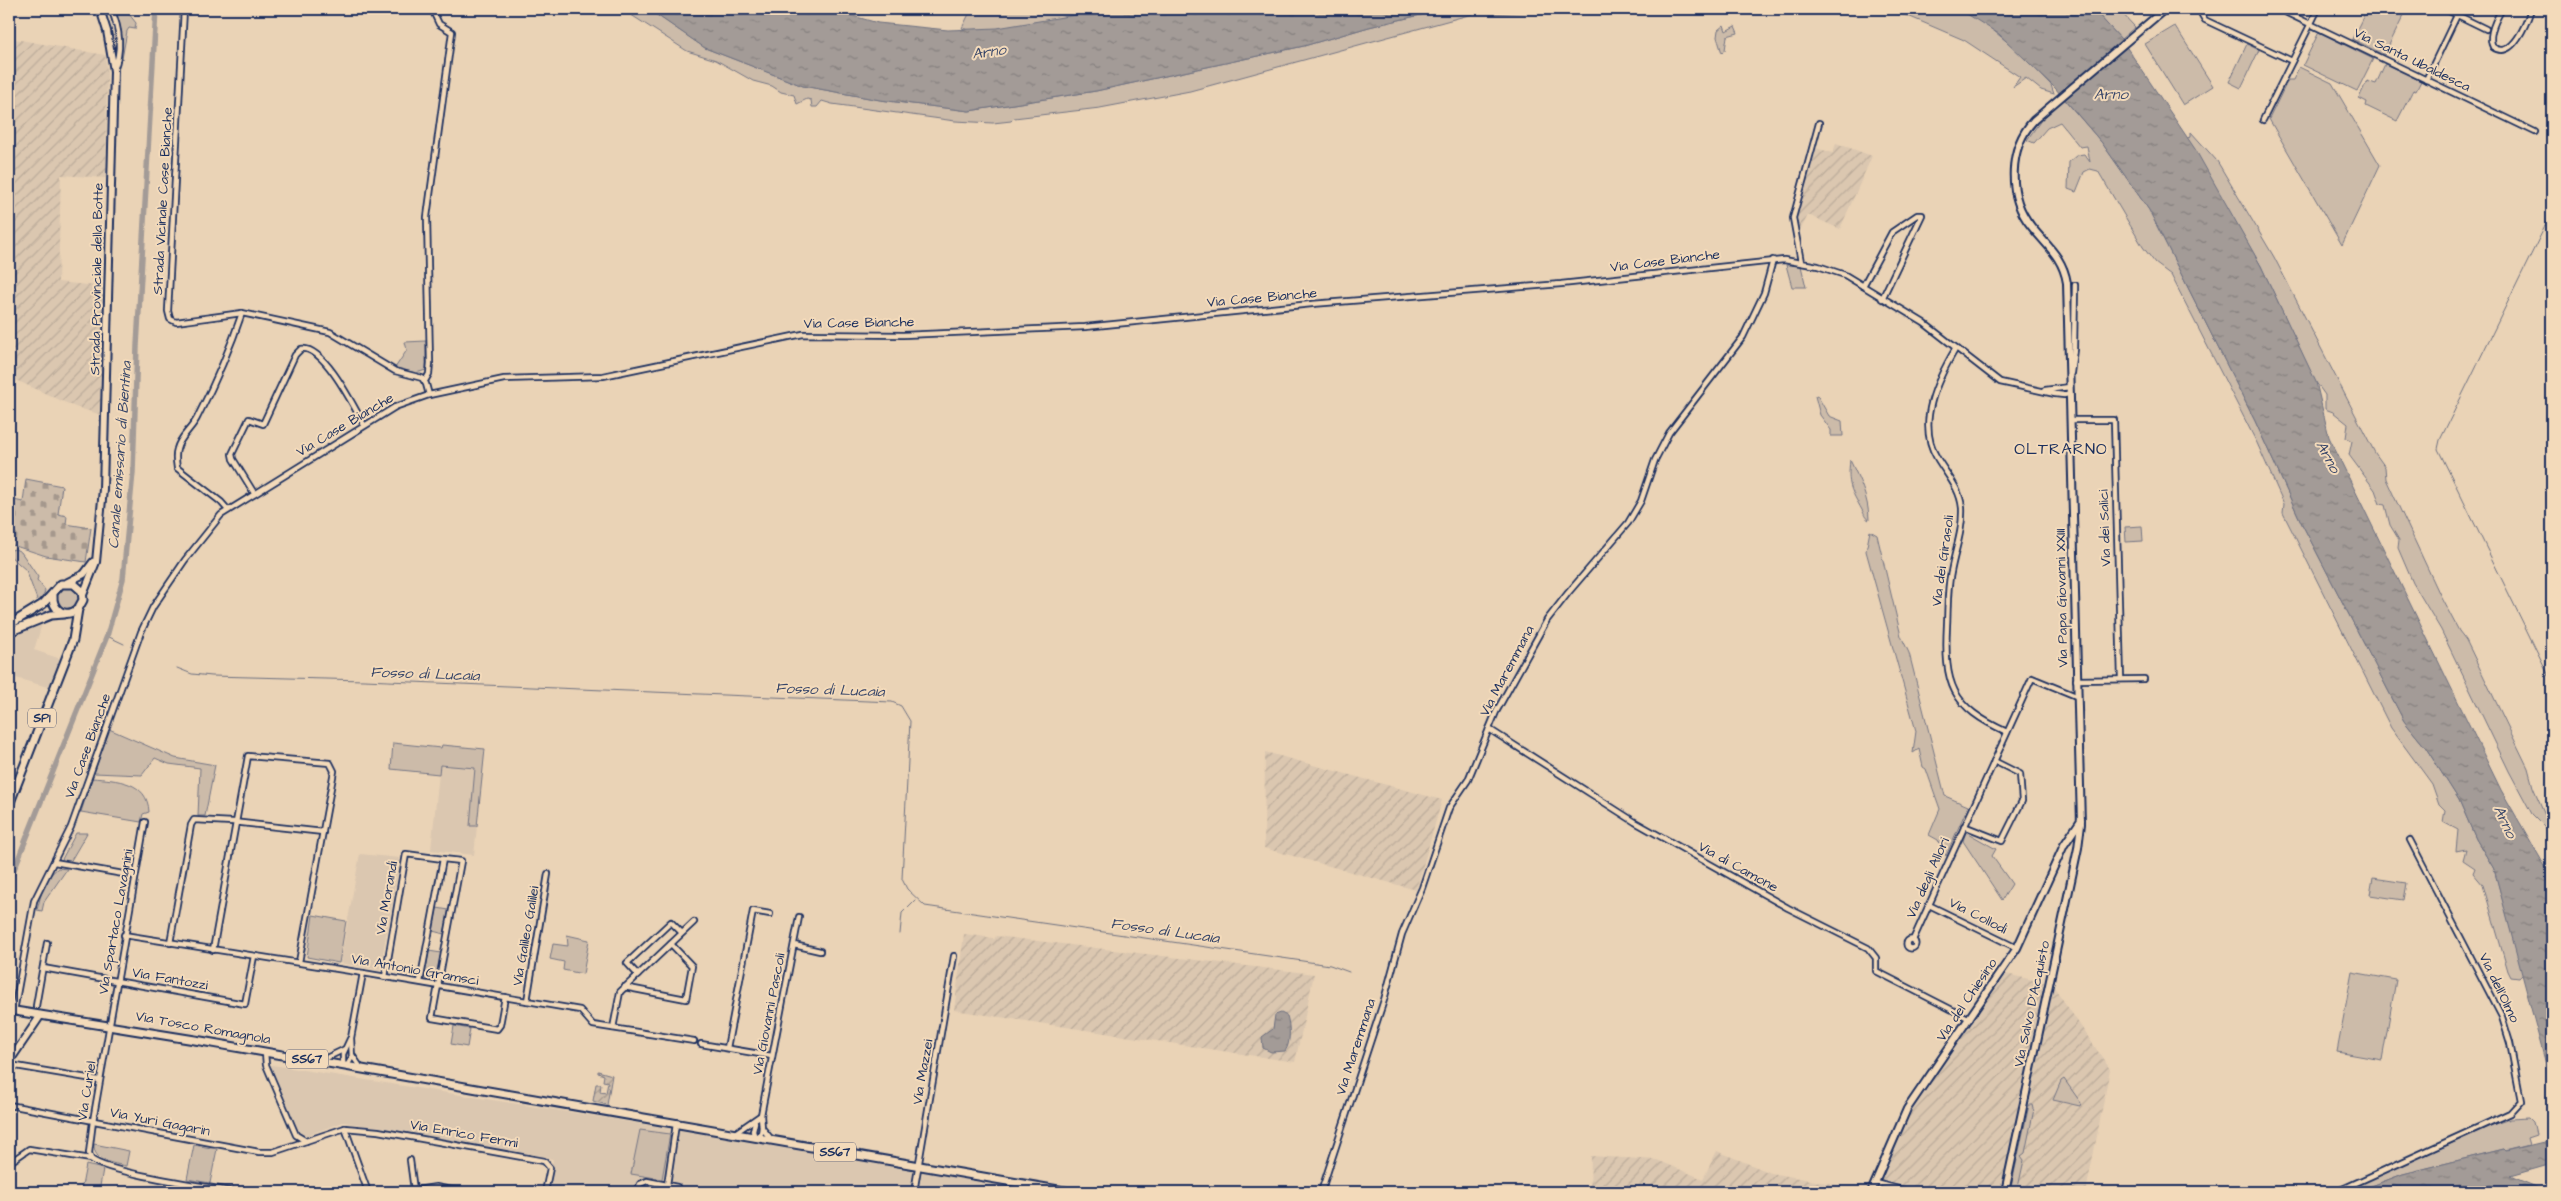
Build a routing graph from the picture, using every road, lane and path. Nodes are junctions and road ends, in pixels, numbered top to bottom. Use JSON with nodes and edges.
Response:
{"nodes":[{"id":1,"x":100,"y":9,"type":"edge"},
{"id":2,"x":111,"y":9,"type":"edge"},
{"id":3,"x":184,"y":9,"type":"edge"},
{"id":4,"x":432,"y":9,"type":"edge"},
{"id":5,"x":2165,"y":9,"type":"edge"},
{"id":6,"x":2204,"y":9,"type":"edge"},
{"id":7,"x":2279,"y":9,"type":"edge"},
{"id":8,"x":2318,"y":9,"type":"edge"},
{"id":9,"x":2445,"y":9,"type":"edge"},
{"id":10,"x":2460,"y":9,"type":"edge"},
{"id":11,"x":2502,"y":9,"type":"edge"},
{"id":12,"x":2531,"y":9,"type":"edge"},
{"id":13,"x":2457,"y":14,"type":"junction"},
{"id":14,"x":2311,"y":24,"type":"junction"},
{"id":15,"x":2495,"y":24,"type":"junction"},
{"id":16,"x":2486,"y":29,"type":"junction"},
{"id":17,"x":2491,"y":36,"type":"junction"},
{"id":18,"x":2292,"y":61,"type":"junction"},
{"id":19,"x":114,"y":71,"type":"junction"},
{"id":20,"x":2426,"y":80,"type":"junction"},
{"id":21,"x":2263,"y":120,"type":"dead end"},
{"id":22,"x":1819,"y":123,"type":"dead end"},
{"id":23,"x":2534,"y":132,"type":"dead end"},
{"id":24,"x":1774,"y":260,"type":"junction"},
{"id":25,"x":1801,"y":262,"type":"junction"},
{"id":26,"x":2075,"y":285,"type":"dead end"},
{"id":27,"x":1863,"y":286,"type":"junction"},
{"id":28,"x":1882,"y":299,"type":"junction"},
{"id":29,"x":242,"y":313,"type":"junction"},
{"id":30,"x":1956,"y":348,"type":"junction"},
{"id":31,"x":2070,"y":376,"type":"junction"},
{"id":32,"x":425,"y":381,"type":"junction"},
{"id":33,"x":2042,"y":390,"type":"junction"},
{"id":34,"x":2070,"y":390,"type":"junction"},
{"id":35,"x":2055,"y":394,"type":"junction"},
{"id":36,"x":429,"y":395,"type":"junction"},
{"id":37,"x":2070,"y":406,"type":"junction"},
{"id":38,"x":2071,"y":420,"type":"junction"},
{"id":39,"x":364,"y":425,"type":"junction"},
{"id":40,"x":254,"y":493,"type":"junction"},
{"id":41,"x":228,"y":510,"type":"junction"},
{"id":42,"x":97,"y":552,"type":"junction"},
{"id":43,"x":66,"y":583,"type":"junction"},
{"id":44,"x":53,"y":594,"type":"junction"},
{"id":45,"x":83,"y":594,"type":"junction"},
{"id":46,"x":78,"y":609,"type":"junction"},
{"id":47,"x":64,"y":614,"type":"junction"},
{"id":48,"x":9,"y":625,"type":"edge"},
{"id":49,"x":9,"y":632,"type":"edge"},
{"id":50,"x":2121,"y":679,"type":"junction"},
{"id":51,"x":2144,"y":679,"type":"dead end"},
{"id":52,"x":2076,"y":680,"type":"junction"},
{"id":53,"x":2076,"y":696,"type":"junction"},
{"id":54,"x":1489,"y":728,"type":"junction"},
{"id":55,"x":2008,"y":732,"type":"junction"},
{"id":56,"x":1994,"y":761,"type":"junction"},
{"id":57,"x":9,"y":805,"type":"edge"},
{"id":58,"x":2081,"y":820,"type":"junction"},
{"id":59,"x":145,"y":822,"type":"dead end"},
{"id":60,"x":236,"y":822,"type":"junction"},
{"id":61,"x":1964,"y":826,"type":"junction"},
{"id":62,"x":323,"y":832,"type":"junction"},
{"id":63,"x":2410,"y":840,"type":"dead end"},
{"id":64,"x":443,"y":858,"type":"junction"},
{"id":65,"x":54,"y":862,"type":"junction"},
{"id":66,"x":548,"y":874,"type":"dead end"},
{"id":67,"x":135,"y":876,"type":"junction"},
{"id":68,"x":1929,"y":905,"type":"junction"},
{"id":69,"x":770,"y":914,"type":"dead end"},
{"id":70,"x":799,"y":918,"type":"dead end"},
{"id":71,"x":694,"y":922,"type":"dead end"},
{"id":72,"x":682,"y":933,"type":"junction"},
{"id":73,"x":124,"y":935,"type":"junction"},
{"id":74,"x":1913,"y":940,"type":"dead end"},
{"id":75,"x":47,"y":943,"type":"dead end"},
{"id":76,"x":170,"y":943,"type":"junction"},
{"id":77,"x":670,"y":944,"type":"junction"},
{"id":78,"x":794,"y":945,"type":"junction"},
{"id":79,"x":2017,"y":948,"type":"junction"},
{"id":80,"x":213,"y":950,"type":"junction"},
{"id":81,"x":820,"y":951,"type":"dead end"},
{"id":82,"x":254,"y":956,"type":"junction"},
{"id":83,"x":954,"y":956,"type":"dead end"},
{"id":84,"x":299,"y":962,"type":"junction"},
{"id":85,"x":43,"y":968,"type":"junction"},
{"id":86,"x":363,"y":972,"type":"junction"},
{"id":87,"x":638,"y":975,"type":"junction"},
{"id":88,"x":385,"y":976,"type":"junction"},
{"id":89,"x":117,"y":981,"type":"junction"},
{"id":90,"x":420,"y":982,"type":"junction"},
{"id":91,"x":439,"y":986,"type":"junction"},
{"id":92,"x":624,"y":987,"type":"junction"},
{"id":93,"x":505,"y":997,"type":"junction"},
{"id":94,"x":527,"y":1001,"type":"junction"},
{"id":95,"x":36,"y":1006,"type":"dead end"},
{"id":96,"x":11,"y":1011,"type":"edge"},
{"id":97,"x":41,"y":1015,"type":"junction"},
{"id":98,"x":1970,"y":1019,"type":"junction"},
{"id":99,"x":109,"y":1025,"type":"junction"},
{"id":100,"x":613,"y":1028,"type":"junction"},
{"id":101,"x":351,"y":1038,"type":"junction"},
{"id":102,"x":694,"y":1041,"type":"dead end"},
{"id":103,"x":701,"y":1044,"type":"dead end"},
{"id":104,"x":727,"y":1048,"type":"junction"},
{"id":105,"x":345,"y":1049,"type":"junction"},
{"id":106,"x":265,"y":1052,"type":"junction"},
{"id":107,"x":352,"y":1055,"type":"junction"},
{"id":108,"x":772,"y":1056,"type":"junction"},
{"id":109,"x":318,"y":1061,"type":"junction"},
{"id":110,"x":9,"y":1063,"type":"edge"},
{"id":111,"x":345,"y":1066,"type":"junction"},
{"id":112,"x":361,"y":1068,"type":"junction"},
{"id":113,"x":99,"y":1080,"type":"junction"},
{"id":114,"x":9,"y":1105,"type":"edge"},
{"id":115,"x":760,"y":1115,"type":"junction"},
{"id":116,"x":93,"y":1121,"type":"junction"},
{"id":117,"x":755,"y":1122,"type":"junction"},
{"id":118,"x":676,"y":1124,"type":"junction"},
{"id":119,"x":345,"y":1128,"type":"junction"},
{"id":120,"x":762,"y":1128,"type":"junction"},
{"id":121,"x":733,"y":1134,"type":"junction"},
{"id":122,"x":755,"y":1138,"type":"junction"},
{"id":123,"x":306,"y":1141,"type":"junction"},
{"id":124,"x":774,"y":1141,"type":"junction"},
{"id":125,"x":90,"y":1159,"type":"junction"},
{"id":126,"x":410,"y":1160,"type":"dead end"},
{"id":127,"x":10,"y":1162,"type":"edge"},
{"id":128,"x":920,"y":1167,"type":"junction"},
{"id":129,"x":1876,"y":1183,"type":"junction"},
{"id":130,"x":667,"y":1185,"type":"junction"},
{"id":131,"x":414,"y":1190,"type":"junction"},
{"id":132,"x":237,"y":1192,"type":"edge"},
{"id":133,"x":368,"y":1192,"type":"edge"},
{"id":134,"x":404,"y":1192,"type":"edge"},
{"id":135,"x":461,"y":1192,"type":"edge"},
{"id":136,"x":545,"y":1192,"type":"edge"},
{"id":137,"x":637,"y":1192,"type":"edge"},
{"id":138,"x":676,"y":1192,"type":"edge"},
{"id":139,"x":914,"y":1192,"type":"edge"},
{"id":140,"x":1070,"y":1192,"type":"edge"},
{"id":141,"x":1321,"y":1192,"type":"edge"},
{"id":142,"x":1871,"y":1192,"type":"edge"},
{"id":143,"x":1910,"y":1192,"type":"edge"},
{"id":144,"x":2005,"y":1192,"type":"edge"},
{"id":145,"x":2336,"y":1192,"type":"edge"}],
"edges":[{"from":1,"to":19,"type":"main road","name":"Strada Provinciale della Botte","number":"SP1"},
{"from":2,"to":19,"type":"street"},
{"from":3,"to":29,"type":"street","name":"Strada Vicinale Case Bianche"},
{"from":4,"to":32,"type":"street"},
{"from":5,"to":31,"type":"main road","name":"Via Papa Giovanni XXIII"},
{"from":6,"to":18,"type":"street"},
{"from":7,"to":14,"type":"street","name":"Via Santa Ubaldesca"},
{"from":8,"to":14,"type":"street"},
{"from":9,"to":13,"type":"street"},
{"from":10,"to":13,"type":"street"},
{"from":11,"to":15,"type":"street"},
{"from":12,"to":17,"type":"street"},
{"from":13,"to":16,"type":"street"},
{"from":13,"to":20,"type":"street"},
{"from":14,"to":18,"type":"street"},
{"from":14,"to":20,"type":"street","name":"Via Santa Ubaldesca"},
{"from":15,"to":16,"type":"street"},
{"from":15,"to":17,"type":"street"},
{"from":16,"to":17,"type":"street"},
{"from":18,"to":21,"type":"street"},
{"from":19,"to":42,"type":"main road","name":"Strada Provinciale della Botte","number":"SP1"},
{"from":20,"to":23,"type":"street","name":"Via Santa Ubaldesca"},
{"from":22,"to":25,"type":"street"},
{"from":24,"to":25,"type":"street","name":"Via Case Bianche"},
{"from":24,"to":36,"type":"street","name":"Via Case Bianche"},
{"from":24,"to":54,"type":"street","name":"Via Maremmana"},
{"from":25,"to":27,"type":"street","name":"Via Case Bianche"},
{"from":26,"to":31,"type":"street","name":"Via Papa Giovanni XXIII"},
{"from":27,"to":28,"type":"street","name":"Via Case Bianche"},
{"from":27,"to":28,"type":"street"},
{"from":28,"to":30,"type":"street","name":"Via Case Bianche"},
{"from":29,"to":32,"type":"street"},
{"from":29,"to":41,"type":"street"},
{"from":30,"to":33,"type":"street","name":"Via Case Bianche"},
{"from":30,"to":55,"type":"street","name":"Via dei Girasoli"},
{"from":31,"to":34,"type":"main road","name":"Via Papa Giovanni XXIII"},
{"from":32,"to":36,"type":"street"},
{"from":33,"to":34,"type":"street","name":"Via Case Bianche"},
{"from":33,"to":35,"type":"street","name":"Via Case Bianche"},
{"from":34,"to":35,"type":"street","name":"Via Case Bianche"},
{"from":34,"to":37,"type":"main road","name":"Via Papa Giovanni XXIII"},
{"from":35,"to":37,"type":"street","name":"Via Case Bianche"},
{"from":36,"to":39,"type":"street","name":"Via Case Bianche"},
{"from":37,"to":38,"type":"main road","name":"Via Papa Giovanni XXIII"},
{"from":38,"to":50,"type":"street","name":"Via dei Salici"},
{"from":38,"to":52,"type":"main road","name":"Via Papa Giovanni XXIII"},
{"from":39,"to":40,"type":"street","name":"Via Case Bianche"},
{"from":39,"to":40,"type":"street"},
{"from":40,"to":41,"type":"street","name":"Via Case Bianche"},
{"from":41,"to":65,"type":"street","name":"Via Case Bianche"},
{"from":42,"to":43,"type":"main road","number":"SP1"},
{"from":42,"to":45,"type":"main road","number":"SP1"},
{"from":43,"to":44,"type":"main road","number":"SP1"},
{"from":43,"to":45,"type":"main road"},
{"from":44,"to":47,"type":"main road"},
{"from":44,"to":48,"type":"main road","number":"SP1"},
{"from":45,"to":46,"type":"main road","number":"SP1"},
{"from":46,"to":47,"type":"main road"},
{"from":46,"to":57,"type":"main road","number":"SP1"},
{"from":47,"to":49,"type":"main road"},
{"from":50,"to":51,"type":"street"},
{"from":50,"to":52,"type":"street"},
{"from":52,"to":53,"type":"main road","name":"Via Papa Giovanni XXIII"},
{"from":53,"to":55,"type":"street","name":"Via degli Allori"},
{"from":53,"to":58,"type":"main road","name":"Via Papa Giovanni XXIII"},
{"from":54,"to":98,"type":"street","name":"Via di Camone"},
{"from":54,"to":141,"type":"street","name":"Via Maremmana"},
{"from":55,"to":56,"type":"street","name":"Via degli Allori"},
{"from":56,"to":61,"type":"street","name":"Via degli Allori"},
{"from":56,"to":61,"type":"street","name":"Via degli Allori"},
{"from":58,"to":79,"type":"main road","name":"Via del Chiesino"},
{"from":58,"to":144,"type":"main road","name":"Via Salvo D'Acquisto"},
{"from":59,"to":67,"type":"street","name":"Via Spartaco Lavagnini"},
{"from":60,"to":62,"type":"street"},
{"from":60,"to":62,"type":"street"},
{"from":60,"to":76,"type":"street"},
{"from":60,"to":80,"type":"street"},
{"from":61,"to":68,"type":"street","name":"Via degli Allori"},
{"from":62,"to":84,"type":"street"},
{"from":63,"to":145,"type":"street","name":"Via dell'Olmo"},
{"from":64,"to":88,"type":"street","name":"Via Morandi"},
{"from":64,"to":90,"type":"street"},
{"from":64,"to":91,"type":"street"},
{"from":65,"to":67,"type":"street"},
{"from":65,"to":96,"type":"street","name":"Via Case Bianche"},
{"from":66,"to":94,"type":"street","name":"Via Galileo Galilei"},
{"from":67,"to":73,"type":"street","name":"Via Spartaco Lavagnini"},
{"from":68,"to":74,"type":"street","name":"Via degli Allori"},
{"from":68,"to":79,"type":"street","name":"Via Collodi"},
{"from":69,"to":104,"type":"street"},
{"from":70,"to":78,"type":"street","name":"Via Giovanni Pascoli"},
{"from":71,"to":72,"type":"street"},
{"from":72,"to":77,"type":"street"},
{"from":72,"to":87,"type":"street"},
{"from":73,"to":76,"type":"street","name":"Via Antonio Gramsci"},
{"from":73,"to":89,"type":"street","name":"Via Spartaco Lavagnini"},
{"from":75,"to":85,"type":"street"},
{"from":76,"to":80,"type":"street","name":"Via Antonio Gramsci"},
{"from":77,"to":87,"type":"street"},
{"from":77,"to":92,"type":"street"},
{"from":78,"to":81,"type":"street"},
{"from":78,"to":108,"type":"street","name":"Via Giovanni Pascoli"},
{"from":79,"to":98,"type":"main road","name":"Via del Chiesino"},
{"from":80,"to":82,"type":"street","name":"Via Antonio Gramsci"},
{"from":82,"to":84,"type":"street","name":"Via Antonio Gramsci"},
{"from":82,"to":89,"type":"street","name":"Via Fantozzi"},
{"from":83,"to":128,"type":"street","name":"Via Mazzei"},
{"from":84,"to":86,"type":"street","name":"Via Antonio Gramsci"},
{"from":85,"to":89,"type":"street","name":"Via Fantozzi"},
{"from":85,"to":95,"type":"street"},
{"from":86,"to":88,"type":"street","name":"Via Antonio Gramsci"},
{"from":86,"to":101,"type":"street"},
{"from":87,"to":92,"type":"street"},
{"from":88,"to":90,"type":"street","name":"Via Antonio Gramsci"},
{"from":89,"to":99,"type":"street","name":"Via Spartaco Lavagnini"},
{"from":90,"to":91,"type":"street","name":"Via Antonio Gramsci"},
{"from":91,"to":93,"type":"street","name":"Via Antonio Gramsci"},
{"from":91,"to":93,"type":"street"},
{"from":92,"to":100,"type":"street"},
{"from":93,"to":94,"type":"street","name":"Via Antonio Gramsci"},
{"from":94,"to":100,"type":"street","name":"Via Antonio Gramsci"},
{"from":96,"to":97,"type":"main road","name":"Via Tosco Romagnola","number":"SS67"},
{"from":97,"to":99,"type":"main road","name":"Via Tosco Romagnola","number":"SS67"},
{"from":97,"to":110,"type":"main road"},
{"from":98,"to":129,"type":"main road","name":"Via del Chiesino"},
{"from":99,"to":106,"type":"main road","name":"Via Tosco Romagnola","number":"SS67"},
{"from":99,"to":113,"type":"street","name":"Via Curiel"},
{"from":100,"to":102,"type":"street","name":"Via Antonio Gramsci"},
{"from":101,"to":105,"type":"street"},
{"from":101,"to":107,"type":"street"},
{"from":103,"to":104,"type":"street"},
{"from":104,"to":108,"type":"street"},
{"from":105,"to":109,"type":"street"},
{"from":105,"to":111,"type":"street"},
{"from":106,"to":109,"type":"main road","name":"Via Tosco Romagnola","number":"SS67"},
{"from":106,"to":123,"type":"street"},
{"from":107,"to":111,"type":"street"},
{"from":107,"to":112,"type":"street"},
{"from":108,"to":115,"type":"street","name":"Via Giovanni Pascoli"},
{"from":109,"to":111,"type":"main road","name":"Via Tosco Romagnola","number":"SS67"},
{"from":110,"to":113,"type":"street"},
{"from":111,"to":112,"type":"main road","name":"Via Tosco Romagnola","number":"SS67"},
{"from":112,"to":118,"type":"main road","name":"Via Tosco Romagnola","number":"SS67"},
{"from":113,"to":116,"type":"street","name":"Via Curiel"},
{"from":114,"to":116,"type":"street","name":"Via Yuri Gagarin"},
{"from":115,"to":117,"type":"street","name":"Via Giovanni Pascoli"},
{"from":115,"to":120,"type":"street","name":"Via Giovanni Pascoli"},
{"from":116,"to":123,"type":"street","name":"Via Yuri Gagarin"},
{"from":116,"to":125,"type":"street","name":"Via Curiel"},
{"from":117,"to":121,"type":"street","name":"Via Giovanni Pascoli"},
{"from":117,"to":122,"type":"street"},
{"from":118,"to":121,"type":"main road","number":"SS67"},
{"from":118,"to":130,"type":"street"},
{"from":119,"to":123,"type":"street","name":"Via Yuri Gagarin"},
{"from":119,"to":133,"type":"street"},
{"from":119,"to":136,"type":"street","name":"Via Enrico Fermi"},
{"from":120,"to":122,"type":"street"},
{"from":120,"to":124,"type":"street"},
{"from":121,"to":122,"type":"main road","number":"SS67"},
{"from":122,"to":124,"type":"main road","number":"SS67"},
{"from":124,"to":128,"type":"main road","number":"SS67"},
{"from":125,"to":127,"type":"street"},
{"from":125,"to":132,"type":"street"},
{"from":126,"to":131,"type":"street"},
{"from":128,"to":139,"type":"street","name":"Via Mazzei"},
{"from":128,"to":140,"type":"main road","number":"SS67"},
{"from":129,"to":142,"type":"main road","name":"Via del Chiesino"},
{"from":129,"to":143,"type":"street"},
{"from":130,"to":137,"type":"street"},
{"from":130,"to":138,"type":"street"},
{"from":131,"to":134,"type":"street"},
{"from":131,"to":135,"type":"street"}]}
